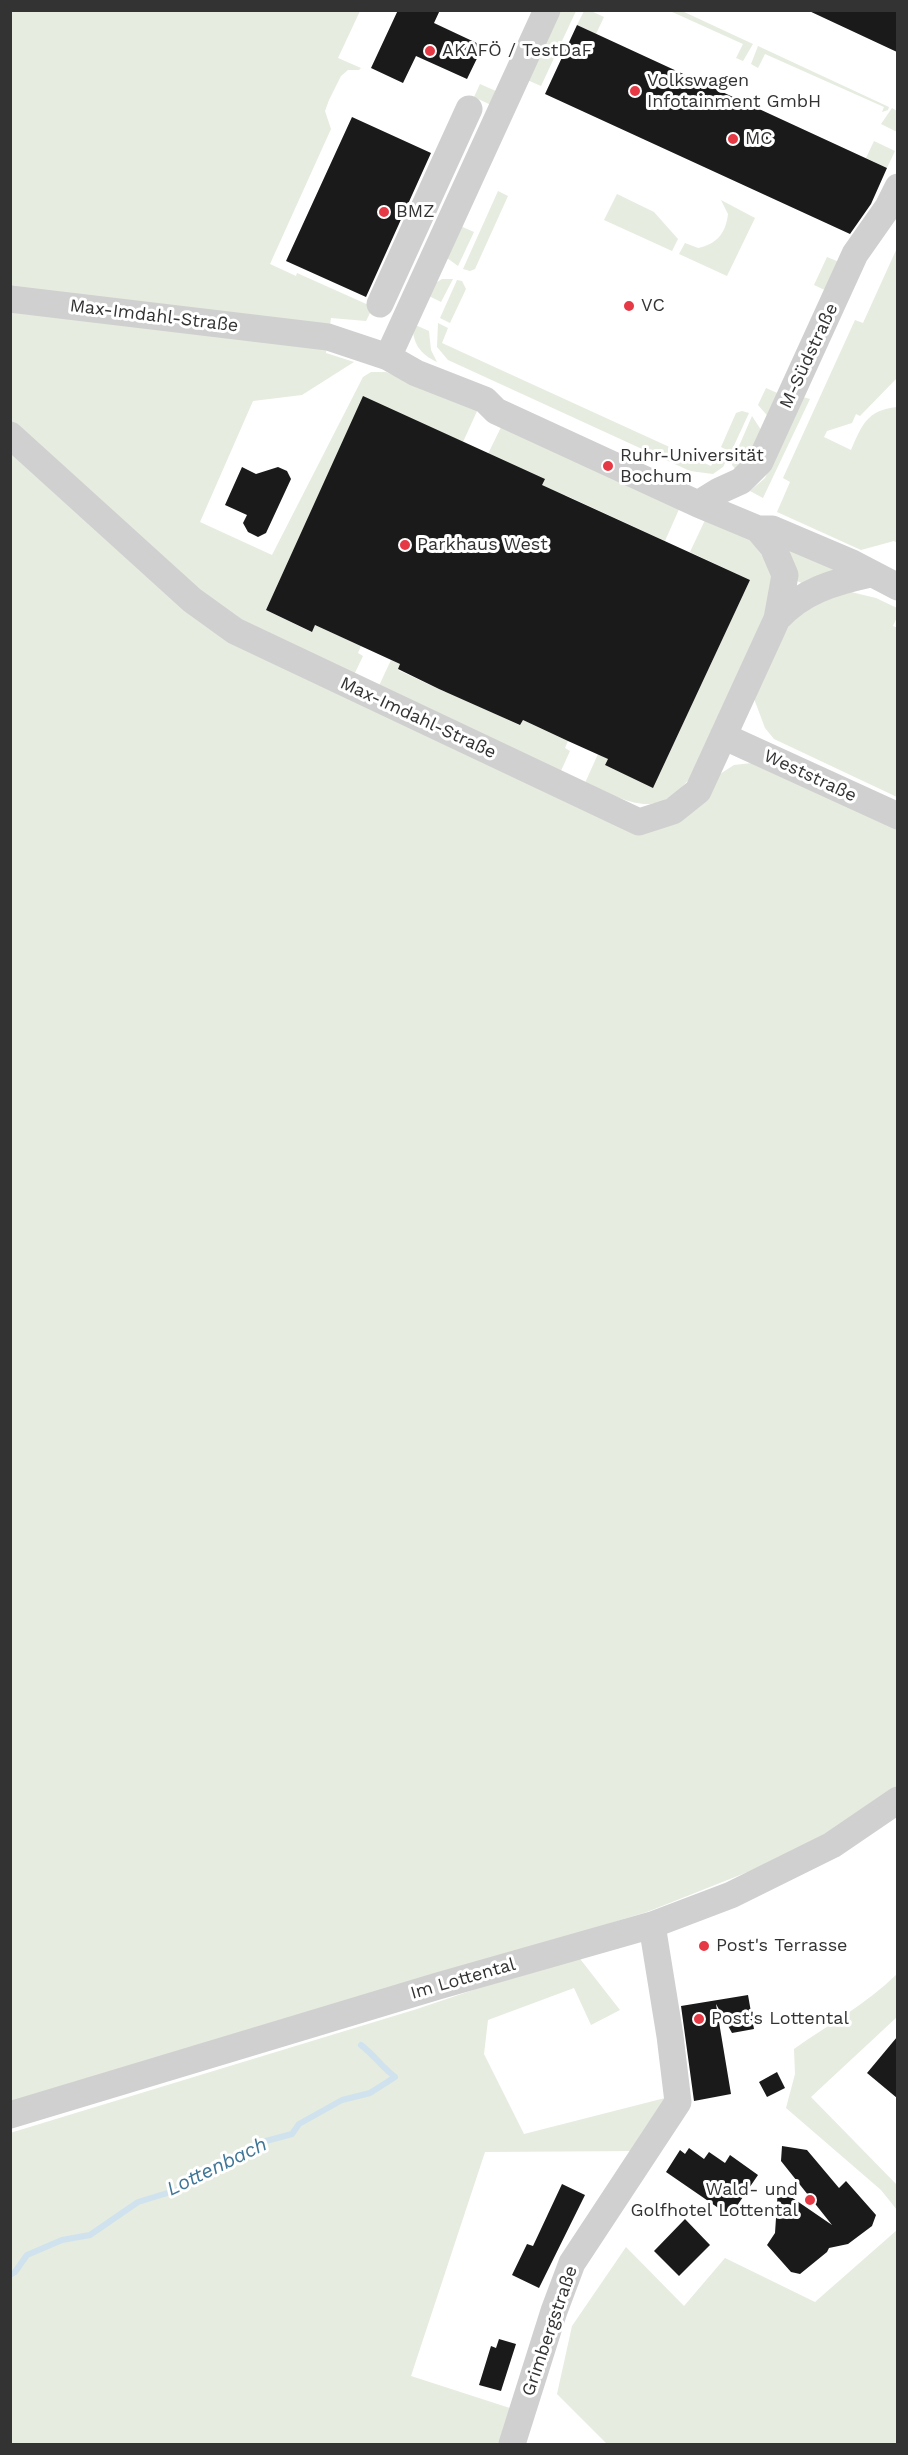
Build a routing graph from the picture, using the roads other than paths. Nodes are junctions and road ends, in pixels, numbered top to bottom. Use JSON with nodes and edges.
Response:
{"nodes":[{"id":1,"x":547,"y":10,"type":"edge"},
{"id":2,"x":469,"y":109,"type":"dead end"},
{"id":3,"x":897,"y":187,"type":"edge"},
{"id":4,"x":10,"y":299,"type":"edge"},
{"id":5,"x":384,"y":308,"type":"dead end"},
{"id":6,"x":388,"y":357,"type":"junction"},
{"id":7,"x":10,"y":435,"type":"edge"},
{"id":8,"x":698,"y":504,"type":"junction"},
{"id":9,"x":758,"y":529,"type":"junction"},
{"id":10,"x":870,"y":574,"type":"junction"},
{"id":11,"x":897,"y":587,"type":"edge"},
{"id":12,"x":777,"y":619,"type":"junction"},
{"id":13,"x":723,"y":736,"type":"junction"},
{"id":14,"x":897,"y":816,"type":"edge"},
{"id":15,"x":897,"y":1800,"type":"edge"},
{"id":16,"x":652,"y":1925,"type":"junction"},
{"id":17,"x":10,"y":2115,"type":"edge"},
{"id":18,"x":512,"y":2445,"type":"edge"}],
"edges":[{"from":1,"to":6,"type":"street"},
{"from":2,"to":5,"type":"street"},
{"from":3,"to":8,"type":"street","name":"M-Südstraße"},
{"from":4,"to":6,"type":"street","name":"Max-Imdahl-Straße"},
{"from":6,"to":8,"type":"street","name":"Max-Imdahl-Straße"},
{"from":7,"to":13,"type":"street","name":"Max-Imdahl-Straße"},
{"from":8,"to":9,"type":"street","name":"Max-Imdahl-Straße"},
{"from":9,"to":10,"type":"street","name":"Max-Imdahl-Straße"},
{"from":9,"to":12,"type":"street","name":"Max-Imdahl-Straße"},
{"from":10,"to":11,"type":"street"},
{"from":10,"to":12,"type":"street","name":"Max-Imdahl-Straße"},
{"from":12,"to":13,"type":"street","name":"Max-Imdahl-Straße"},
{"from":13,"to":14,"type":"street","name":"Weststraße"},
{"from":15,"to":16,"type":"street","name":"Im Lottental"},
{"from":16,"to":17,"type":"street","name":"Im Lottental"},
{"from":16,"to":18,"type":"street","name":"Grimbergstraße"}]}
